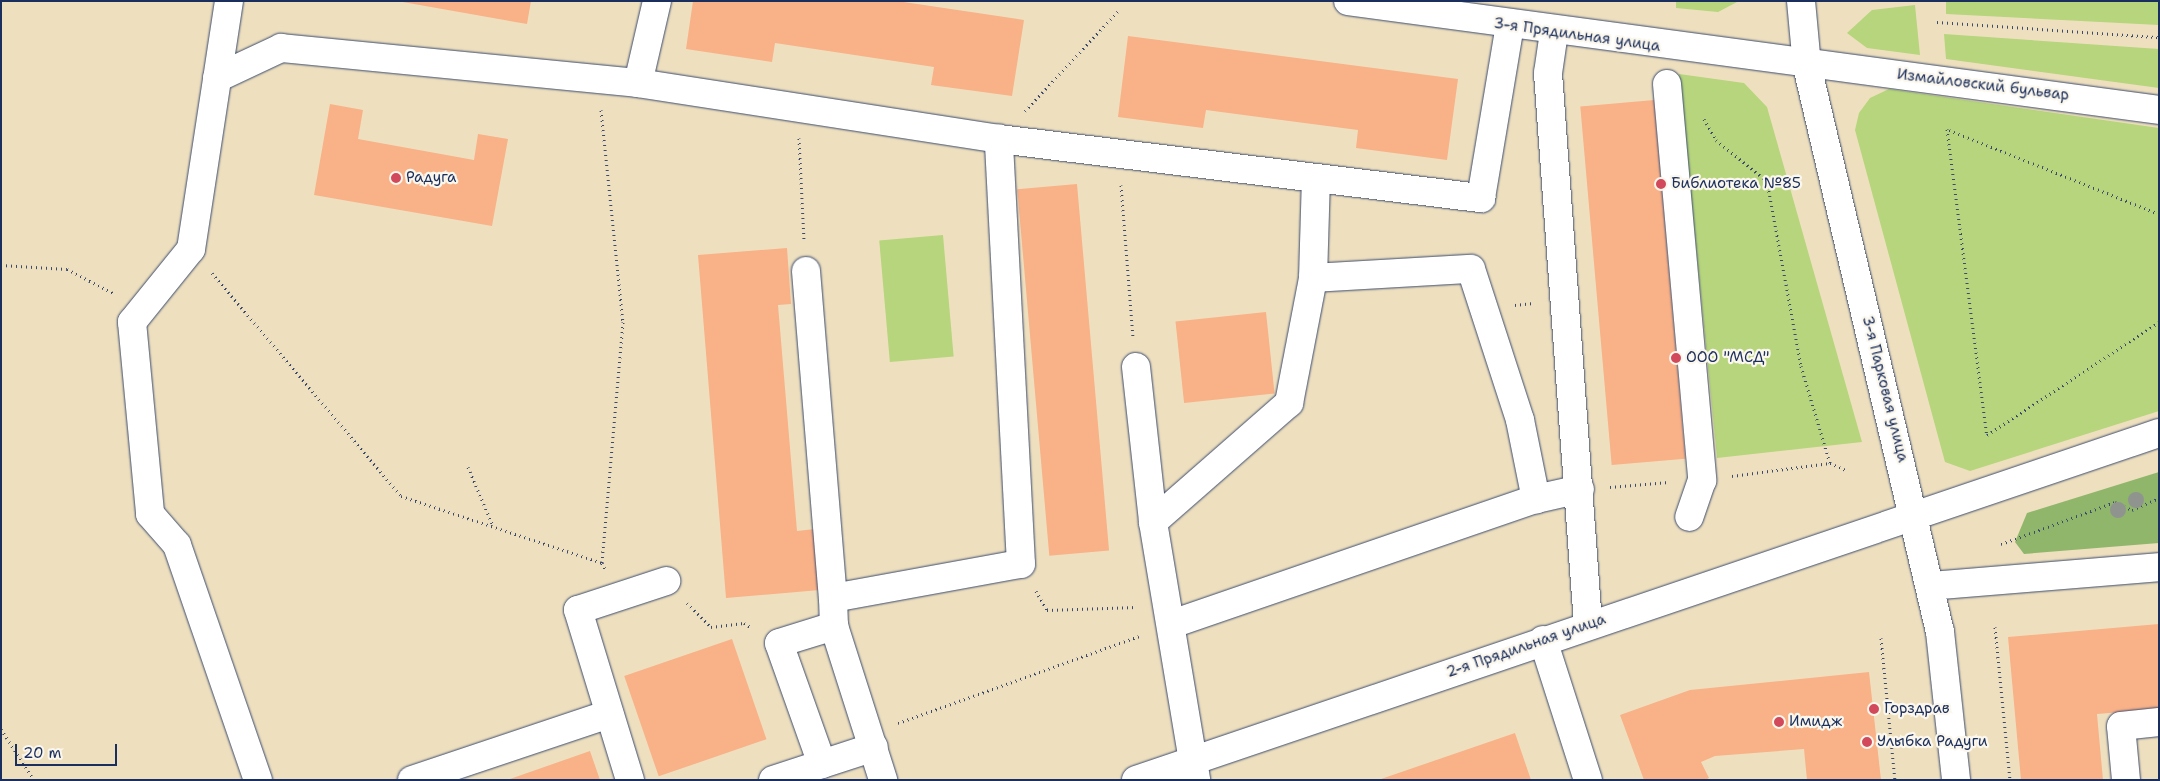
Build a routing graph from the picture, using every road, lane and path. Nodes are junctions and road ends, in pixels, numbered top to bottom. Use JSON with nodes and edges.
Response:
{"nodes":[{"id":1,"x":229,"y":1,"type":"edge"},
{"id":2,"x":657,"y":1,"type":"edge"},
{"id":3,"x":1348,"y":1,"type":"edge"},
{"id":4,"x":1801,"y":1,"type":"edge"},
{"id":5,"x":1120,"y":9,"type":"dead end"},
{"id":6,"x":1937,"y":22,"type":"dead end"},
{"id":7,"x":1510,"y":25,"type":"junction"},
{"id":8,"x":1554,"y":32,"type":"junction"},
{"id":9,"x":2159,"y":38,"type":"edge"},
{"id":10,"x":1806,"y":66,"type":"junction"},
{"id":11,"x":217,"y":78,"type":"junction"},
{"id":12,"x":597,"y":79,"type":"junction"},
{"id":13,"x":638,"y":83,"type":"junction"},
{"id":14,"x":1667,"y":84,"type":"joint"},
{"id":15,"x":797,"y":108,"type":"junction"},
{"id":16,"x":2159,"y":110,"type":"edge"},
{"id":17,"x":999,"y":138,"type":"junction"},
{"id":18,"x":1118,"y":150,"type":"junction"},
{"id":19,"x":1316,"y":179,"type":"junction"},
{"id":20,"x":2159,"y":214,"type":"edge"},
{"id":21,"x":191,"y":249,"type":"junction"},
{"id":22,"x":1,"y":265,"type":"edge"},
{"id":23,"x":806,"y":271,"type":"joint"},
{"id":24,"x":1313,"y":278,"type":"junction"},
{"id":25,"x":1540,"y":302,"type":"dead end"},
{"id":26,"x":1514,"y":305,"type":"dead end"},
{"id":27,"x":143,"y":309,"type":"junction"},
{"id":28,"x":2159,"y":322,"type":"edge"},
{"id":29,"x":1136,"y":366,"type":"joint"},
{"id":30,"x":2159,"y":433,"type":"edge"},
{"id":31,"x":1830,"y":464,"type":"dead end"},
{"id":32,"x":468,"y":467,"type":"dead end"},
{"id":33,"x":1580,"y":489,"type":"junction"},
{"id":34,"x":2159,"y":498,"type":"edge"},
{"id":35,"x":1536,"y":499,"type":"junction"},
{"id":36,"x":1916,"y":515,"type":"junction"},
{"id":37,"x":1689,"y":517,"type":"dead end"},
{"id":38,"x":1153,"y":522,"type":"junction"},
{"id":39,"x":493,"y":526,"type":"junction"},
{"id":40,"x":2001,"y":544,"type":"dead end"},
{"id":41,"x":602,"y":563,"type":"junction"},
{"id":42,"x":1021,"y":564,"type":"junction"},
{"id":43,"x":2159,"y":568,"type":"edge"},
{"id":44,"x":666,"y":581,"type":"joint"},
{"id":45,"x":1930,"y":586,"type":"junction"},
{"id":46,"x":620,"y":596,"type":"junction"},
{"id":47,"x":833,"y":598,"type":"junction"},
{"id":48,"x":1170,"y":616,"type":"junction"},
{"id":49,"x":1588,"y":624,"type":"junction"},
{"id":50,"x":834,"y":626,"type":"junction"},
{"id":51,"x":1995,"y":627,"type":"dead end"},
{"id":52,"x":1880,"y":638,"type":"dead end"},
{"id":53,"x":1543,"y":640,"type":"junction"},
{"id":54,"x":779,"y":643,"type":"junction"},
{"id":55,"x":609,"y":714,"type":"junction"},
{"id":56,"x":2159,"y":722,"type":"edge"},
{"id":57,"x":1,"y":729,"type":"edge"},
{"id":58,"x":872,"y":740,"type":"junction"},
{"id":59,"x":822,"y":764,"type":"junction"},
{"id":60,"x":1194,"y":770,"type":"edge"},
{"id":61,"x":34,"y":780,"type":"edge"},
{"id":62,"x":258,"y":780,"type":"edge"},
{"id":63,"x":412,"y":780,"type":"edge"},
{"id":64,"x":630,"y":780,"type":"edge"},
{"id":65,"x":773,"y":780,"type":"edge"},
{"id":66,"x":883,"y":780,"type":"edge"},
{"id":67,"x":1136,"y":780,"type":"edge"},
{"id":68,"x":1588,"y":780,"type":"edge"},
{"id":69,"x":1896,"y":780,"type":"edge"},
{"id":70,"x":1956,"y":780,"type":"edge"},
{"id":71,"x":2010,"y":780,"type":"edge"},
{"id":72,"x":2126,"y":780,"type":"edge"}],
"edges":[{"from":1,"to":11,"type":"street"},
{"from":2,"to":13,"type":"street"},
{"from":3,"to":7,"type":"street","name":"3-я Прядильная улица"},
{"from":4,"to":10,"type":"street","name":"3-я Парковая улица"},
{"from":5,"to":17,"type":"path"},
{"from":6,"to":9,"type":"path"},
{"from":7,"to":8,"type":"street","name":"3-я Прядильная улица"},
{"from":7,"to":19,"type":"street"},
{"from":8,"to":10,"type":"street","name":"3-я Прядильная улица"},
{"from":8,"to":33,"type":"street"},
{"from":10,"to":16,"type":"street","name":"Измайловский бульвар"},
{"from":10,"to":36,"type":"street","name":"3-я Парковая улица"},
{"from":11,"to":12,"type":"street"},
{"from":11,"to":21,"type":"street"},
{"from":12,"to":13,"type":"street"},
{"from":12,"to":41,"type":"path"},
{"from":13,"to":15,"type":"street"},
{"from":14,"to":31,"type":"path"},
{"from":14,"to":37,"type":"street"},
{"from":15,"to":17,"type":"street"},
{"from":15,"to":23,"type":"path"},
{"from":17,"to":18,"type":"street"},
{"from":17,"to":42,"type":"street"},
{"from":18,"to":19,"type":"street"},
{"from":18,"to":29,"type":"path"},
{"from":19,"to":24,"type":"street"},
{"from":20,"to":28,"type":"path"},
{"from":21,"to":27,"type":"street"},
{"from":21,"to":39,"type":"path"},
{"from":22,"to":27,"type":"path"},
{"from":23,"to":47,"type":"street"},
{"from":24,"to":35,"type":"street"},
{"from":24,"to":38,"type":"street"},
{"from":25,"to":26,"type":"path"},
{"from":27,"to":62,"type":"street"},
{"from":29,"to":38,"type":"street"},
{"from":30,"to":36,"type":"street"},
{"from":32,"to":39,"type":"path"},
{"from":33,"to":35,"type":"street"},
{"from":33,"to":49,"type":"street"},
{"from":34,"to":40,"type":"path"},
{"from":35,"to":48,"type":"street"},
{"from":36,"to":45,"type":"street","name":"3-я Парковая улица"},
{"from":36,"to":49,"type":"street","name":"2-я Прядильная улица"},
{"from":38,"to":48,"type":"street"},
{"from":39,"to":41,"type":"path"},
{"from":41,"to":46,"type":"path"},
{"from":42,"to":47,"type":"street"},
{"from":42,"to":48,"type":"path"},
{"from":43,"to":45,"type":"street"},
{"from":44,"to":46,"type":"street"},
{"from":44,"to":54,"type":"path"},
{"from":45,"to":70,"type":"street","name":"3-я Парковая улица"},
{"from":46,"to":55,"type":"street"},
{"from":47,"to":50,"type":"street"},
{"from":48,"to":58,"type":"path"},
{"from":48,"to":60,"type":"street"},
{"from":49,"to":53,"type":"street","name":"2-я Прядильная улица"},
{"from":50,"to":54,"type":"street"},
{"from":50,"to":58,"type":"street"},
{"from":51,"to":71,"type":"path"},
{"from":52,"to":69,"type":"path"},
{"from":53,"to":60,"type":"street","name":"2-я Прядильная улица"},
{"from":53,"to":68,"type":"street"},
{"from":54,"to":59,"type":"street"},
{"from":55,"to":63,"type":"street"},
{"from":55,"to":64,"type":"street"},
{"from":56,"to":72,"type":"street"},
{"from":57,"to":61,"type":"path"},
{"from":58,"to":59,"type":"street"},
{"from":58,"to":66,"type":"street"},
{"from":59,"to":65,"type":"street"},
{"from":60,"to":67,"type":"street","name":"2-я Прядильная улица"}]}
